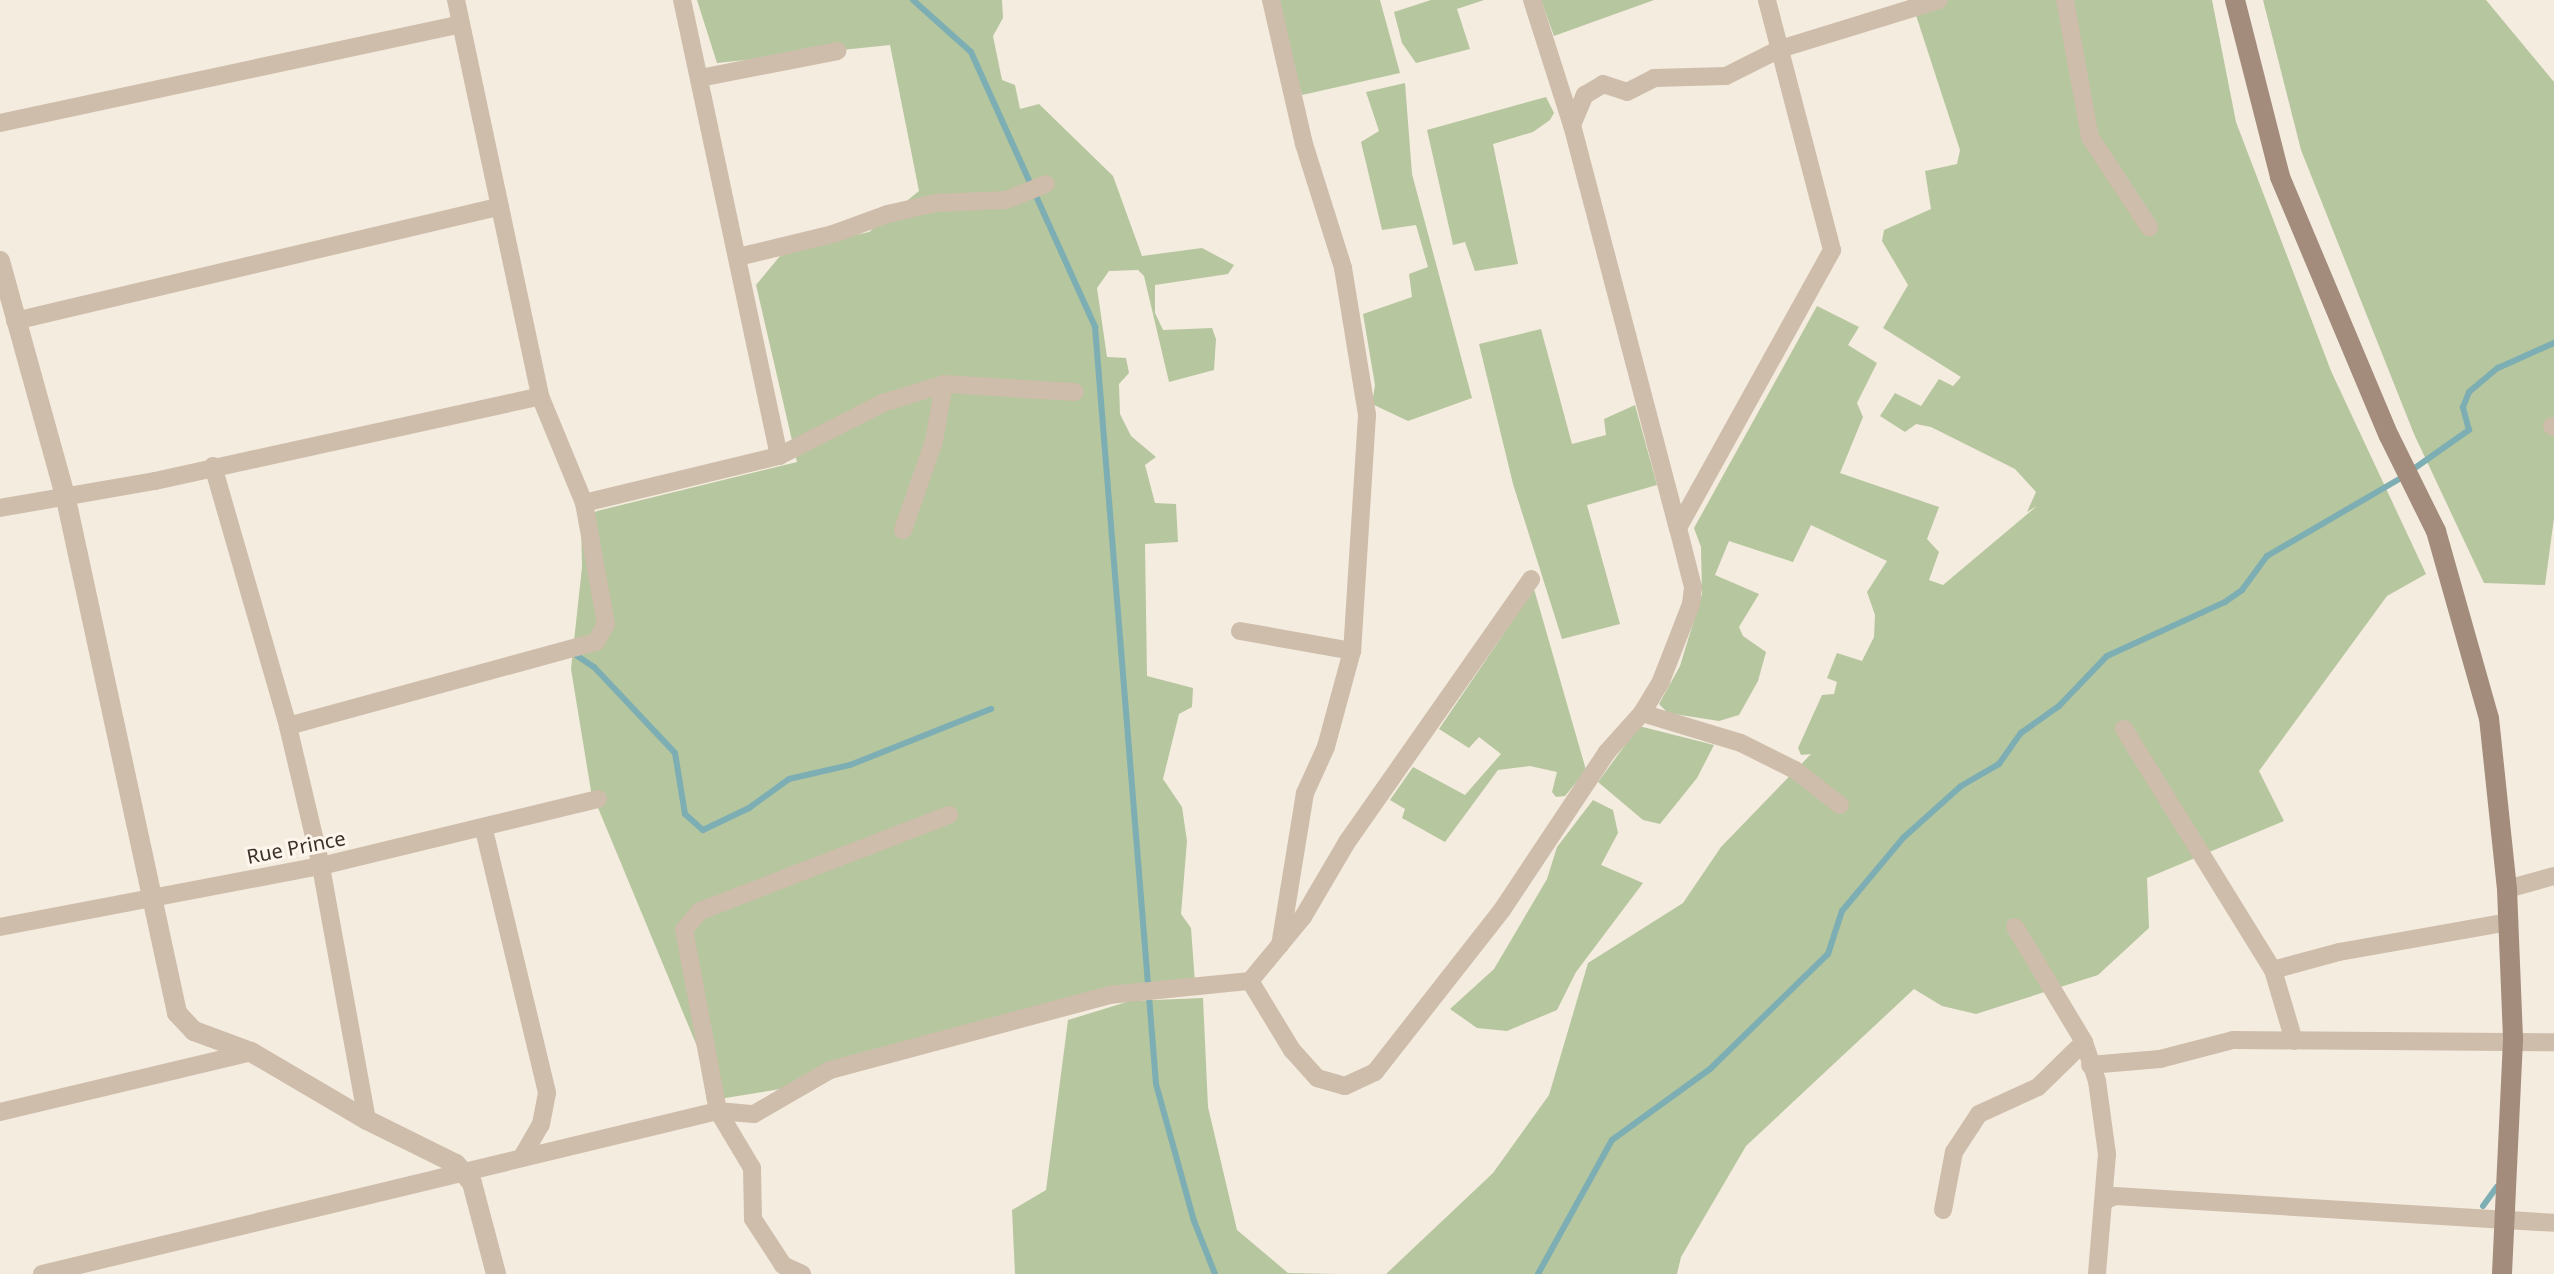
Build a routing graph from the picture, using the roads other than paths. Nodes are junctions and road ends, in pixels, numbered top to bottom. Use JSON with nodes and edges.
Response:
{"nodes":[{"id":1,"x":456,"y":0,"type":"edge"},
{"id":2,"x":682,"y":0,"type":"edge"},
{"id":3,"x":1271,"y":0,"type":"edge"},
{"id":4,"x":1532,"y":0,"type":"edge"},
{"id":5,"x":1767,"y":0,"type":"edge"},
{"id":6,"x":1939,"y":0,"type":"edge"},
{"id":7,"x":2065,"y":0,"type":"edge"},
{"id":8,"x":2235,"y":0,"type":"edge"},
{"id":9,"x":460,"y":24,"type":"junction"},
{"id":10,"x":1780,"y":49,"type":"junction"},
{"id":11,"x":837,"y":51,"type":"dead end"},
{"id":12,"x":700,"y":78,"type":"junction"},
{"id":13,"x":0,"y":123,"type":"edge"},
{"id":14,"x":1572,"y":125,"type":"junction"},
{"id":15,"x":1046,"y":184,"type":"dead end"},
{"id":16,"x":500,"y":206,"type":"junction"},
{"id":17,"x":2149,"y":227,"type":"dead end"},
{"id":18,"x":738,"y":257,"type":"junction"},
{"id":19,"x":0,"y":261,"type":"edge"},
{"id":20,"x":15,"y":321,"type":"junction"},
{"id":21,"x":944,"y":384,"type":"junction"},
{"id":22,"x":1075,"y":392,"type":"dead end"},
{"id":23,"x":540,"y":396,"type":"junction"},
{"id":24,"x":779,"y":456,"type":"junction"},
{"id":25,"x":213,"y":466,"type":"junction"},
{"id":26,"x":66,"y":499,"type":"junction"},
{"id":27,"x":584,"y":503,"type":"junction"},
{"id":28,"x":0,"y":508,"type":"edge"},
{"id":29,"x":1678,"y":528,"type":"junction"},
{"id":30,"x":903,"y":530,"type":"dead end"},
{"id":31,"x":1531,"y":579,"type":"dead end"},
{"id":32,"x":1240,"y":631,"type":"dead end"},
{"id":33,"x":1352,"y":651,"type":"junction"},
{"id":34,"x":1642,"y":713,"type":"junction"},
{"id":35,"x":288,"y":726,"type":"junction"},
{"id":36,"x":2124,"y":729,"type":"dead end"},
{"id":37,"x":598,"y":799,"type":"dead end"},
{"id":38,"x":1840,"y":805,"type":"dead end"},
{"id":39,"x":949,"y":815,"type":"dead end"},
{"id":40,"x":484,"y":830,"type":"junction"},
{"id":41,"x":321,"y":866,"type":"junction"},
{"id":42,"x":2554,"y":876,"type":"edge"},
{"id":43,"x":2507,"y":889,"type":"junction"},
{"id":44,"x":148,"y":896,"type":"junction"},
{"id":45,"x":2509,"y":922,"type":"junction"},
{"id":46,"x":0,"y":927,"type":"edge"},
{"id":47,"x":2015,"y":927,"type":"dead end"},
{"id":48,"x":1280,"y":945,"type":"junction"},
{"id":49,"x":2273,"y":970,"type":"junction"},
{"id":50,"x":1250,"y":981,"type":"junction"},
{"id":51,"x":2513,"y":1040,"type":"junction"},
{"id":52,"x":2294,"y":1041,"type":"junction"},
{"id":53,"x":2084,"y":1042,"type":"junction"},
{"id":54,"x":2554,"y":1042,"type":"edge"},
{"id":55,"x":251,"y":1052,"type":"junction"},
{"id":56,"x":2090,"y":1065,"type":"junction"},
{"id":57,"x":718,"y":1111,"type":"junction"},
{"id":58,"x":0,"y":1112,"type":"edge"},
{"id":59,"x":367,"y":1120,"type":"junction"},
{"id":60,"x":522,"y":1157,"type":"junction"},
{"id":61,"x":466,"y":1173,"type":"junction"},
{"id":62,"x":2106,"y":1200,"type":"junction"},
{"id":63,"x":1943,"y":1210,"type":"dead end"},
{"id":64,"x":2502,"y":1220,"type":"junction"},
{"id":65,"x":2554,"y":1223,"type":"edge"},
{"id":66,"x":42,"y":1274,"type":"edge"},
{"id":67,"x":496,"y":1274,"type":"edge"},
{"id":68,"x":802,"y":1274,"type":"edge"},
{"id":69,"x":2097,"y":1274,"type":"edge"},
{"id":70,"x":2502,"y":1274,"type":"edge"}],
"edges":[{"from":1,"to":9,"type":"street"},
{"from":2,"to":12,"type":"street"},
{"from":3,"to":33,"type":"street"},
{"from":4,"to":14,"type":"street"},
{"from":5,"to":10,"type":"street"},
{"from":6,"to":10,"type":"street"},
{"from":7,"to":17,"type":"street"},
{"from":8,"to":43,"type":"main road"},
{"from":9,"to":13,"type":"street"},
{"from":9,"to":16,"type":"street"},
{"from":10,"to":14,"type":"street"},
{"from":10,"to":29,"type":"street"},
{"from":11,"to":12,"type":"street"},
{"from":12,"to":18,"type":"street"},
{"from":14,"to":29,"type":"street"},
{"from":15,"to":18,"type":"street"},
{"from":16,"to":20,"type":"street"},
{"from":16,"to":23,"type":"street"},
{"from":18,"to":24,"type":"street"},
{"from":19,"to":20,"type":"street"},
{"from":20,"to":26,"type":"street"},
{"from":21,"to":22,"type":"street"},
{"from":21,"to":24,"type":"street"},
{"from":21,"to":30,"type":"street"},
{"from":23,"to":25,"type":"street"},
{"from":23,"to":27,"type":"street"},
{"from":24,"to":27,"type":"street"},
{"from":25,"to":26,"type":"street"},
{"from":25,"to":35,"type":"street"},
{"from":26,"to":28,"type":"street"},
{"from":26,"to":44,"type":"street"},
{"from":27,"to":35,"type":"street"},
{"from":29,"to":34,"type":"street"},
{"from":31,"to":48,"type":"street"},
{"from":32,"to":33,"type":"street"},
{"from":33,"to":48,"type":"street"},
{"from":34,"to":38,"type":"street"},
{"from":34,"to":50,"type":"street"},
{"from":35,"to":41,"type":"street"},
{"from":36,"to":49,"type":"street"},
{"from":37,"to":40,"type":"street","name":"Rue Prince"},
{"from":39,"to":57,"type":"street"},
{"from":40,"to":41,"type":"street","name":"Rue Prince"},
{"from":40,"to":60,"type":"street"},
{"from":41,"to":44,"type":"street","name":"Rue Prince"},
{"from":41,"to":59,"type":"street"},
{"from":42,"to":43,"type":"street"},
{"from":43,"to":45,"type":"main road"},
{"from":44,"to":46,"type":"street","name":"Rue Prince"},
{"from":44,"to":55,"type":"street"},
{"from":45,"to":49,"type":"street"},
{"from":45,"to":51,"type":"main road"},
{"from":47,"to":53,"type":"street"},
{"from":48,"to":50,"type":"street"},
{"from":49,"to":52,"type":"street"},
{"from":50,"to":57,"type":"street"},
{"from":51,"to":52,"type":"street"},
{"from":51,"to":54,"type":"street"},
{"from":51,"to":64,"type":"main road"},
{"from":52,"to":56,"type":"street"},
{"from":53,"to":56,"type":"street"},
{"from":53,"to":63,"type":"street"},
{"from":55,"to":58,"type":"street"},
{"from":55,"to":59,"type":"street"},
{"from":56,"to":62,"type":"street"},
{"from":57,"to":60,"type":"street"},
{"from":57,"to":68,"type":"street"},
{"from":59,"to":61,"type":"street"},
{"from":60,"to":61,"type":"street"},
{"from":61,"to":66,"type":"street"},
{"from":61,"to":67,"type":"street"},
{"from":62,"to":64,"type":"street"},
{"from":62,"to":69,"type":"street"},
{"from":64,"to":65,"type":"street"},
{"from":64,"to":70,"type":"main road"}]}
